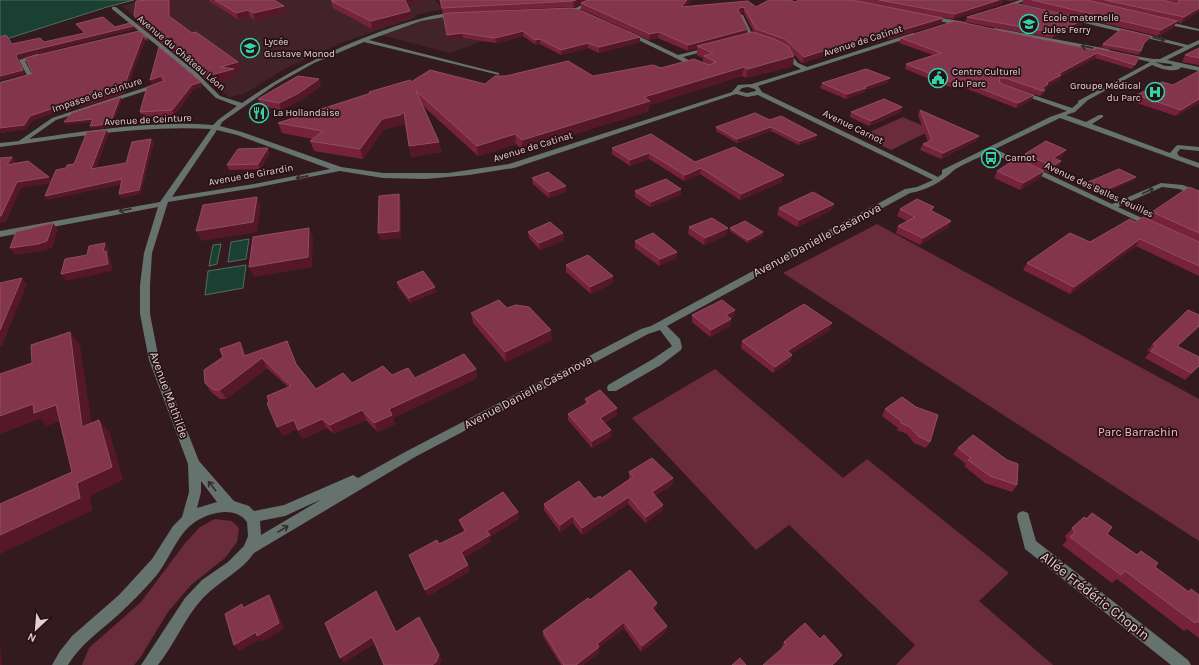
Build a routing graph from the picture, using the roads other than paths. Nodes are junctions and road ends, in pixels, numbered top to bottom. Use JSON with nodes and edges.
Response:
{"nodes":[{"id":1,"x":594,"y":0,"type":"edge"},
{"id":2,"x":1025,"y":0,"type":"edge"},
{"id":3,"x":1002,"y":2,"type":"dead end"},
{"id":4,"x":587,"y":3,"type":"junction"},
{"id":5,"x":1012,"y":4,"type":"junction"},
{"id":6,"x":570,"y":7,"type":"junction"},
{"id":7,"x":1022,"y":7,"type":"edge"},
{"id":8,"x":114,"y":8,"type":"dead end"},
{"id":9,"x":557,"y":9,"type":"edge"},
{"id":10,"x":997,"y":9,"type":"edge"},
{"id":11,"x":741,"y":15,"type":"edge"},
{"id":12,"x":1060,"y":16,"type":"edge"},
{"id":13,"x":927,"y":17,"type":"edge"},
{"id":14,"x":968,"y":17,"type":"edge"},
{"id":15,"x":1153,"y":20,"type":"edge"},
{"id":16,"x":953,"y":22,"type":"junction"},
{"id":17,"x":940,"y":26,"type":"edge"},
{"id":18,"x":974,"y":26,"type":"edge"},
{"id":19,"x":989,"y":29,"type":"edge"},
{"id":20,"x":142,"y":31,"type":"junction"},
{"id":21,"x":623,"y":31,"type":"edge"},
{"id":22,"x":1199,"y":31,"type":"edge"},
{"id":23,"x":135,"y":33,"type":"edge"},
{"id":24,"x":918,"y":33,"type":"edge"},
{"id":25,"x":744,"y":39,"type":"edge"},
{"id":26,"x":363,"y":40,"type":"junction"},
{"id":27,"x":1199,"y":42,"type":"edge"},
{"id":28,"x":1189,"y":47,"type":"junction"},
{"id":29,"x":714,"y":48,"type":"edge"},
{"id":30,"x":782,"y":49,"type":"edge"},
{"id":31,"x":1111,"y":52,"type":"edge"},
{"id":32,"x":1118,"y":53,"type":"edge"},
{"id":33,"x":45,"y":55,"type":"edge"},
{"id":34,"x":678,"y":57,"type":"junction"},
{"id":35,"x":1162,"y":60,"type":"junction"},
{"id":36,"x":1152,"y":62,"type":"junction"},
{"id":37,"x":1176,"y":64,"type":"junction"},
{"id":38,"x":1164,"y":68,"type":"junction"},
{"id":39,"x":703,"y":69,"type":"edge"},
{"id":40,"x":806,"y":69,"type":"junction"},
{"id":41,"x":1199,"y":69,"type":"edge"},
{"id":42,"x":497,"y":74,"type":"edge"},
{"id":43,"x":1118,"y":83,"type":"junction"},
{"id":44,"x":0,"y":84,"type":"edge"},
{"id":45,"x":162,"y":84,"type":"edge"},
{"id":46,"x":753,"y":86,"type":"junction"},
{"id":47,"x":1015,"y":90,"type":"edge"},
{"id":48,"x":737,"y":92,"type":"junction"},
{"id":49,"x":758,"y":94,"type":"junction"},
{"id":50,"x":240,"y":105,"type":"junction"},
{"id":51,"x":1069,"y":110,"type":"junction"},
{"id":52,"x":1062,"y":116,"type":"junction"},
{"id":53,"x":1101,"y":116,"type":"dead end"},
{"id":54,"x":1052,"y":118,"type":"junction"},
{"id":55,"x":1086,"y":124,"type":"junction"},
{"id":56,"x":215,"y":128,"type":"junction"},
{"id":57,"x":20,"y":142,"type":"junction"},
{"id":58,"x":0,"y":145,"type":"edge"},
{"id":59,"x":1199,"y":149,"type":"edge"},
{"id":60,"x":991,"y":150,"type":"junction"},
{"id":61,"x":1176,"y":157,"type":"junction"},
{"id":62,"x":1199,"y":166,"type":"edge"},
{"id":63,"x":340,"y":169,"type":"junction"},
{"id":64,"x":935,"y":178,"type":"junction"},
{"id":65,"x":1199,"y":195,"type":"edge"},
{"id":66,"x":165,"y":202,"type":"junction"},
{"id":67,"x":1112,"y":207,"type":"junction"},
{"id":68,"x":1156,"y":227,"type":"edge"},
{"id":69,"x":0,"y":234,"type":"edge"},
{"id":70,"x":726,"y":289,"type":"junction"},
{"id":71,"x":661,"y":325,"type":"junction"},
{"id":72,"x":645,"y":331,"type":"junction"},
{"id":73,"x":612,"y":388,"type":"dead end"},
{"id":74,"x":411,"y":454,"type":"junction"},
{"id":75,"x":194,"y":464,"type":"junction"},
{"id":76,"x":232,"y":508,"type":"junction"},
{"id":77,"x":252,"y":517,"type":"junction"},
{"id":78,"x":1023,"y":517,"type":"dead end"},
{"id":79,"x":188,"y":520,"type":"junction"},
{"id":80,"x":249,"y":549,"type":"junction"},
{"id":81,"x":63,"y":658,"type":"edge"},
{"id":82,"x":53,"y":665,"type":"edge"},
{"id":83,"x":149,"y":665,"type":"edge"},
{"id":84,"x":1183,"y":665,"type":"edge"}],
"edges":[{"from":1,"to":4,"type":"street"},
{"from":2,"to":5,"type":"street"},
{"from":3,"to":5,"type":"street"},
{"from":4,"to":6,"type":"street"},
{"from":4,"to":6,"type":"street"},
{"from":5,"to":7,"type":"street"},
{"from":5,"to":10,"type":"street"},
{"from":6,"to":9,"type":"street"},
{"from":8,"to":20,"type":"street","name":"Avenue du Château Léon"},
{"from":11,"to":25,"type":"street"},
{"from":12,"to":28,"type":"street","one_way":true},
{"from":13,"to":16,"type":"street"},
{"from":14,"to":16,"type":"street"},
{"from":15,"to":22,"type":"street"},
{"from":16,"to":17,"type":"street"},
{"from":16,"to":18,"type":"street"},
{"from":31,"to":19,"type":"street","one_way":true},
{"from":20,"to":23,"type":"street"},
{"from":20,"to":50,"type":"street","name":"Avenue du Château Léon"},
{"from":21,"to":34,"type":"street"},
{"from":24,"to":40,"type":"street","name":"Avenue de Catinat"},
{"from":26,"to":42,"type":"street"},
{"from":26,"to":50,"type":"street"},
{"from":26,"to":50,"type":"street"},
{"from":27,"to":28,"type":"street"},
{"from":28,"to":35,"type":"street"},
{"from":29,"to":34,"type":"street"},
{"from":30,"to":40,"type":"street"},
{"from":32,"to":36,"type":"street"},
{"from":33,"to":44,"type":"street"},
{"from":34,"to":39,"type":"street"},
{"from":35,"to":36,"type":"street"},
{"from":35,"to":37,"type":"street"},
{"from":36,"to":38,"type":"street"},
{"from":36,"to":43,"type":"street","name":"Avenue Danielle Casanova"},
{"from":37,"to":38,"type":"street","name":"Avenue Danielle Casanova"},
{"from":37,"to":41,"type":"street"},
{"from":38,"to":43,"type":"street","name":"Avenue Danielle Casanova"},
{"from":40,"to":46,"type":"street","name":"Avenue de Catinat"},
{"from":43,"to":51,"type":"street","name":"Avenue Danielle Casanova"},
{"from":45,"to":57,"type":"street","name":"Impasse de Ceinture"},
{"from":46,"to":48,"type":"street","name":"Avenue de Catinat"},
{"from":46,"to":49,"type":"street"},
{"from":47,"to":51,"type":"street"},
{"from":48,"to":49,"type":"street","name":"Avenue de Catinat"},
{"from":48,"to":63,"type":"street","name":"Avenue de Catinat"},
{"from":49,"to":64,"type":"street","name":"Avenue Carnot"},
{"from":50,"to":56,"type":"street"},
{"from":51,"to":52,"type":"street","name":"Avenue Danielle Casanova"},
{"from":51,"to":54,"type":"street","name":"Avenue Danielle Casanova"},
{"from":52,"to":54,"type":"street","name":"Avenue Danielle Casanova"},
{"from":52,"to":55,"type":"street"},
{"from":53,"to":55,"type":"street"},
{"from":54,"to":60,"type":"street","name":"Avenue Danielle Casanova"},
{"from":55,"to":61,"type":"street"},
{"from":56,"to":57,"type":"street","name":"Avenue de Ceinture"},
{"from":56,"to":63,"type":"street","name":"Avenue de Catinat"},
{"from":56,"to":66,"type":"street","name":"Avenue Mathilde"},
{"from":57,"to":58,"type":"street","name":"Avenue de Ceinture"},
{"from":59,"to":61,"type":"street"},
{"from":60,"to":64,"type":"street","name":"Avenue Danielle Casanova"},
{"from":60,"to":67,"type":"street","name":"Avenue des Belles Feuilles"},
{"from":61,"to":62,"type":"street"},
{"from":63,"to":66,"type":"street","name":"Avenue de Girardin","one_way":true},
{"from":64,"to":70,"type":"street","name":"Avenue Danielle Casanova"},
{"from":67,"to":65,"type":"street","one_way":true},
{"from":66,"to":69,"type":"street","name":"Avenue de Girardin","one_way":true},
{"from":66,"to":75,"type":"street","name":"Avenue Mathilde"},
{"from":67,"to":68,"type":"street","name":"Avenue des Belles Feuilles"},
{"from":70,"to":71,"type":"street","name":"Avenue Danielle Casanova"},
{"from":70,"to":72,"type":"street","name":"Avenue Danielle Casanova"},
{"from":71,"to":72,"type":"street","name":"Avenue Danielle Casanova"},
{"from":71,"to":73,"type":"street"},
{"from":72,"to":74,"type":"street","name":"Avenue Danielle Casanova"},
{"from":74,"to":77,"type":"street","name":"Avenue Danielle Casanova"},
{"from":80,"to":74,"type":"street","name":"Avenue Danielle Casanova","one_way":true},
{"from":76,"to":75,"type":"street","name":"Avenue Mathilde","one_way":true},
{"from":75,"to":79,"type":"street","name":"Avenue Mathilde"},
{"from":76,"to":77,"type":"street"},
{"from":76,"to":79,"type":"street"},
{"from":77,"to":80,"type":"street"},
{"from":78,"to":84,"type":"street","name":"Allée Frédéric Chopin"},
{"from":79,"to":81,"type":"street"},
{"from":80,"to":83,"type":"street"},
{"from":81,"to":82,"type":"street"}]}
